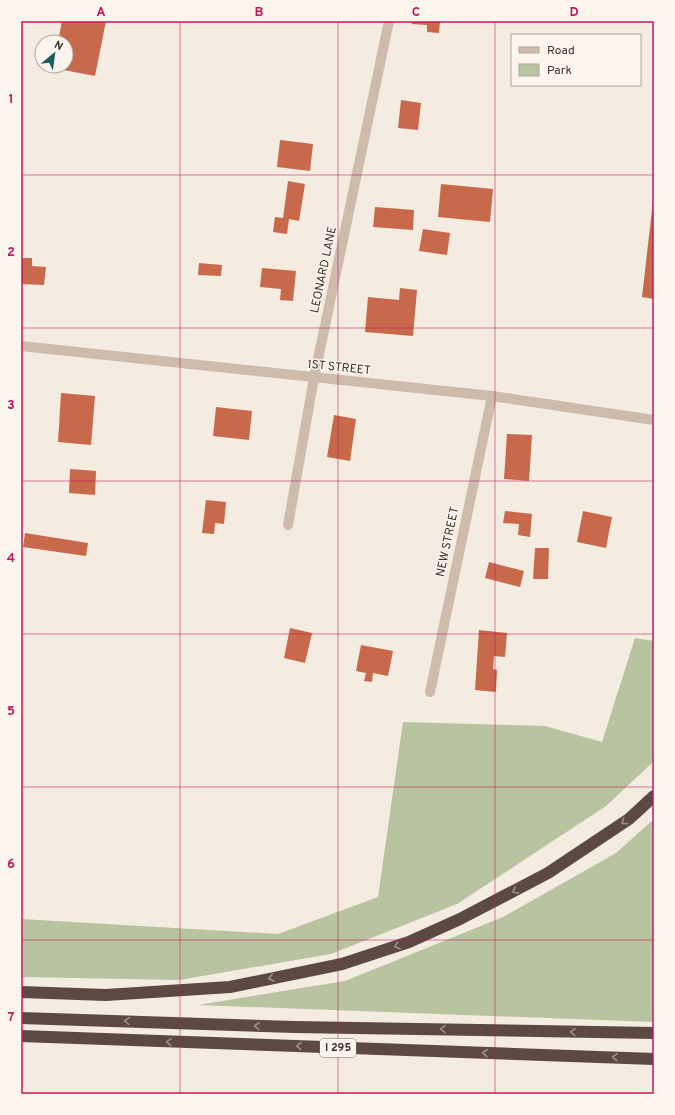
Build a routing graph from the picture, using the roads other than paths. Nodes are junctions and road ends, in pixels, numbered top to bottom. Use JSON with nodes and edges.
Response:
{"nodes":[{"id":1,"x":389,"y":21,"type":"edge"},
{"id":2,"x":21,"y":346,"type":"edge"},
{"id":3,"x":314,"y":378,"type":"junction"},
{"id":4,"x":492,"y":396,"type":"junction"},
{"id":5,"x":654,"y":420,"type":"edge"},
{"id":6,"x":288,"y":525,"type":"dead end"},
{"id":7,"x":430,"y":692,"type":"dead end"},
{"id":8,"x":654,"y":796,"type":"edge"},
{"id":9,"x":21,"y":992,"type":"edge"},
{"id":10,"x":21,"y":1018,"type":"edge"},
{"id":11,"x":654,"y":1033,"type":"edge"},
{"id":12,"x":21,"y":1036,"type":"edge"},
{"id":13,"x":654,"y":1059,"type":"edge"}],
"edges":[{"from":1,"to":3,"type":"street","name":"LEONARD LANE"},
{"from":2,"to":3,"type":"street","name":"1ST STREET"},
{"from":3,"to":4,"type":"street","name":"1ST STREET"},
{"from":3,"to":6,"type":"street","name":"LEONARD LANE"},
{"from":4,"to":5,"type":"street","name":"1ST STREET"},
{"from":4,"to":7,"type":"street","name":"NEW STREET"},
{"from":8,"to":9,"type":"highway","one_way":true},
{"from":11,"to":10,"type":"highway","one_way":true},
{"from":13,"to":12,"type":"highway","number":"I 295","one_way":true}]}
